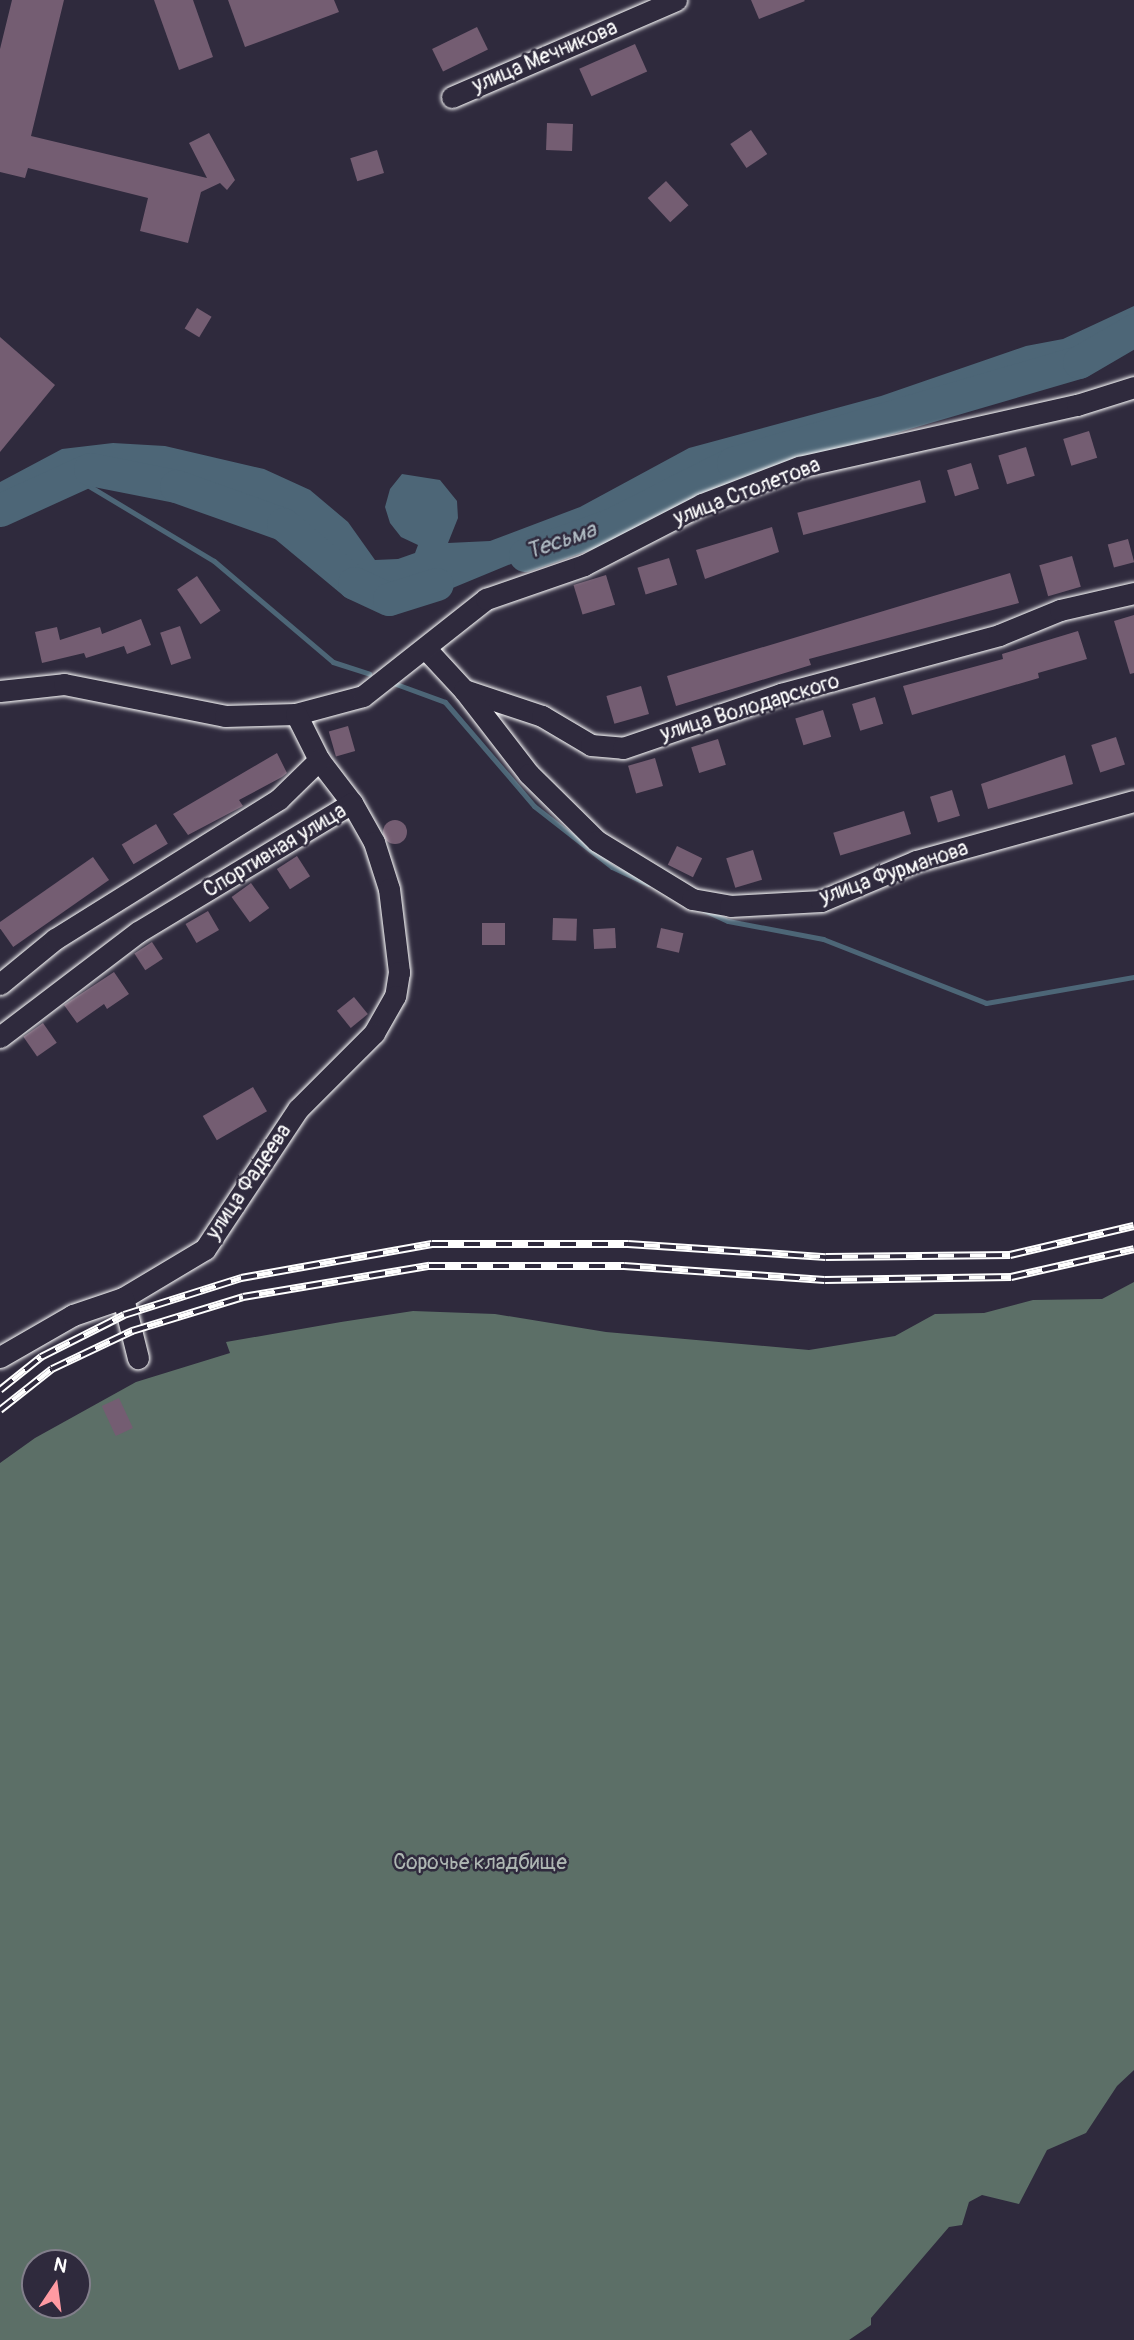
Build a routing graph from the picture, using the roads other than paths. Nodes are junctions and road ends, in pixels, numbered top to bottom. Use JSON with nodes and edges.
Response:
{"nodes":[{"id":1,"x":676,"y":0,"type":"edge"},
{"id":2,"x":452,"y":97,"type":"dead end"},
{"id":3,"x":1134,"y":387,"type":"edge"},
{"id":4,"x":1134,"y":593,"type":"edge"},
{"id":5,"x":426,"y":649,"type":"junction"},
{"id":6,"x":464,"y":690,"type":"junction"},
{"id":7,"x":0,"y":691,"type":"edge"},
{"id":8,"x":296,"y":714,"type":"junction"},
{"id":9,"x":318,"y":760,"type":"junction"},
{"id":10,"x":1134,"y":800,"type":"edge"},
{"id":11,"x":352,"y":803,"type":"junction"},
{"id":12,"x":0,"y":984,"type":"edge"},
{"id":13,"x":374,"y":1033,"type":"joint"},
{"id":14,"x":0,"y":1037,"type":"edge"},
{"id":15,"x":122,"y":1298,"type":"junction"},
{"id":16,"x":0,"y":1357,"type":"edge"},
{"id":17,"x":138,"y":1358,"type":"dead end"}],
"edges":[{"from":1,"to":2,"type":"street","name":"улица Мечникова"},
{"from":3,"to":5,"type":"street","name":"улица Столетова"},
{"from":4,"to":6,"type":"street","name":"улица Володарского"},
{"from":5,"to":6,"type":"street","name":"улица Володарского"},
{"from":5,"to":8,"type":"street","name":"улица Столетова"},
{"from":6,"to":10,"type":"street","name":"улица Фурманова"},
{"from":7,"to":8,"type":"street"},
{"from":8,"to":9,"type":"street"},
{"from":9,"to":11,"type":"street"},
{"from":9,"to":12,"type":"street","name":"Спортивная улица"},
{"from":11,"to":13,"type":"street","name":"Спортивная улица"},
{"from":11,"to":14,"type":"street","name":"Спортивная улица"},
{"from":13,"to":15,"type":"street","name":"улица Фадеева"},
{"from":15,"to":16,"type":"street","name":"улица Фадеева"},
{"from":15,"to":17,"type":"street"}]}
